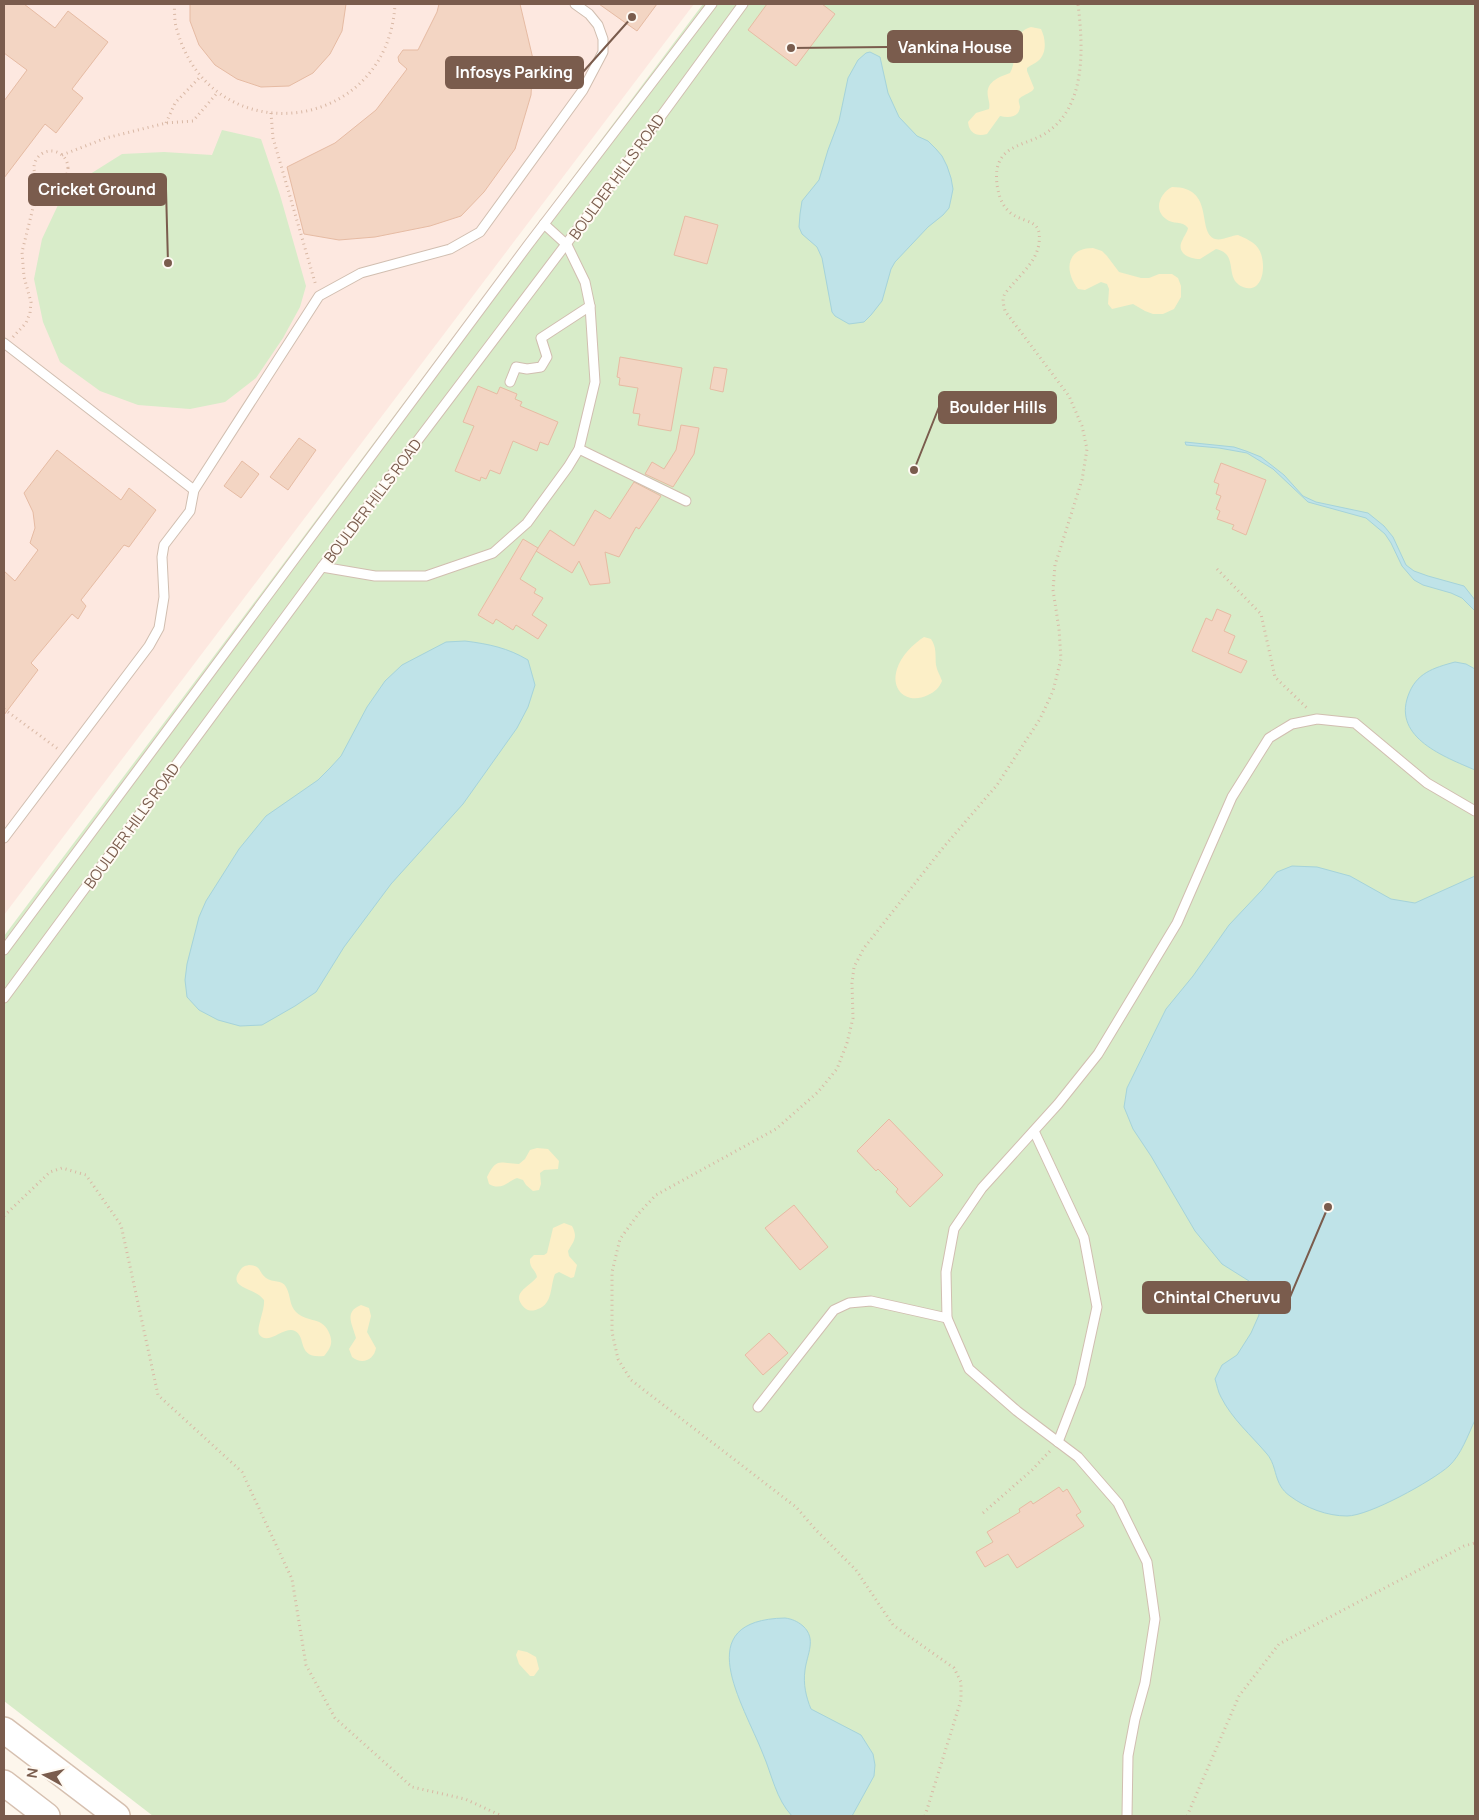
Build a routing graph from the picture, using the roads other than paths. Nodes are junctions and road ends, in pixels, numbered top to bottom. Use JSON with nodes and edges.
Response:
{"nodes":[{"id":1,"x":576,"y":4,"type":"edge"},
{"id":2,"x":712,"y":4,"type":"edge"},
{"id":3,"x":743,"y":4,"type":"edge"},
{"id":4,"x":544,"y":224,"type":"junction"},
{"id":5,"x":567,"y":245,"type":"junction"},
{"id":6,"x":590,"y":306,"type":"junction"},
{"id":7,"x":5,"y":344,"type":"edge"},
{"id":8,"x":510,"y":382,"type":"dead end"},
{"id":9,"x":579,"y":449,"type":"junction"},
{"id":10,"x":194,"y":490,"type":"junction"},
{"id":11,"x":686,"y":501,"type":"dead end"},
{"id":12,"x":322,"y":567,"type":"junction"},
{"id":13,"x":1475,"y":811,"type":"edge"},
{"id":14,"x":4,"y":838,"type":"edge"},
{"id":15,"x":4,"y":950,"type":"edge"},
{"id":16,"x":4,"y":998,"type":"edge"},
{"id":17,"x":1034,"y":1131,"type":"junction"},
{"id":18,"x":948,"y":1318,"type":"junction"},
{"id":19,"x":758,"y":1408,"type":"dead end"},
{"id":20,"x":1058,"y":1442,"type":"junction"},
{"id":21,"x":4,"y":1730,"type":"edge"},
{"id":22,"x":4,"y":1783,"type":"edge"},
{"id":23,"x":47,"y":1816,"type":"edge"},
{"id":24,"x":117,"y":1816,"type":"edge"},
{"id":25,"x":1126,"y":1816,"type":"edge"}],
"edges":[{"from":1,"to":10,"type":"lane"},
{"from":2,"to":4,"type":"lane","name":"BOULDER HILLS ROAD"},
{"from":3,"to":5,"type":"lane","name":"BOULDER HILLS ROAD"},
{"from":4,"to":5,"type":"lane"},
{"from":4,"to":15,"type":"lane","name":"BOULDER HILLS ROAD"},
{"from":5,"to":6,"type":"lane"},
{"from":5,"to":12,"type":"lane","name":"BOULDER HILLS ROAD"},
{"from":6,"to":8,"type":"lane"},
{"from":6,"to":9,"type":"lane"},
{"from":7,"to":10,"type":"lane"},
{"from":9,"to":11,"type":"lane"},
{"from":9,"to":12,"type":"lane"},
{"from":10,"to":14,"type":"lane"},
{"from":12,"to":16,"type":"lane","name":"BOULDER HILLS ROAD"},
{"from":13,"to":17,"type":"lane"},
{"from":17,"to":18,"type":"lane"},
{"from":17,"to":20,"type":"lane"},
{"from":18,"to":19,"type":"lane"},
{"from":18,"to":20,"type":"lane"},
{"from":20,"to":25,"type":"lane"},
{"from":21,"to":24,"type":"main road"},
{"from":22,"to":23,"type":"main road"}]}
